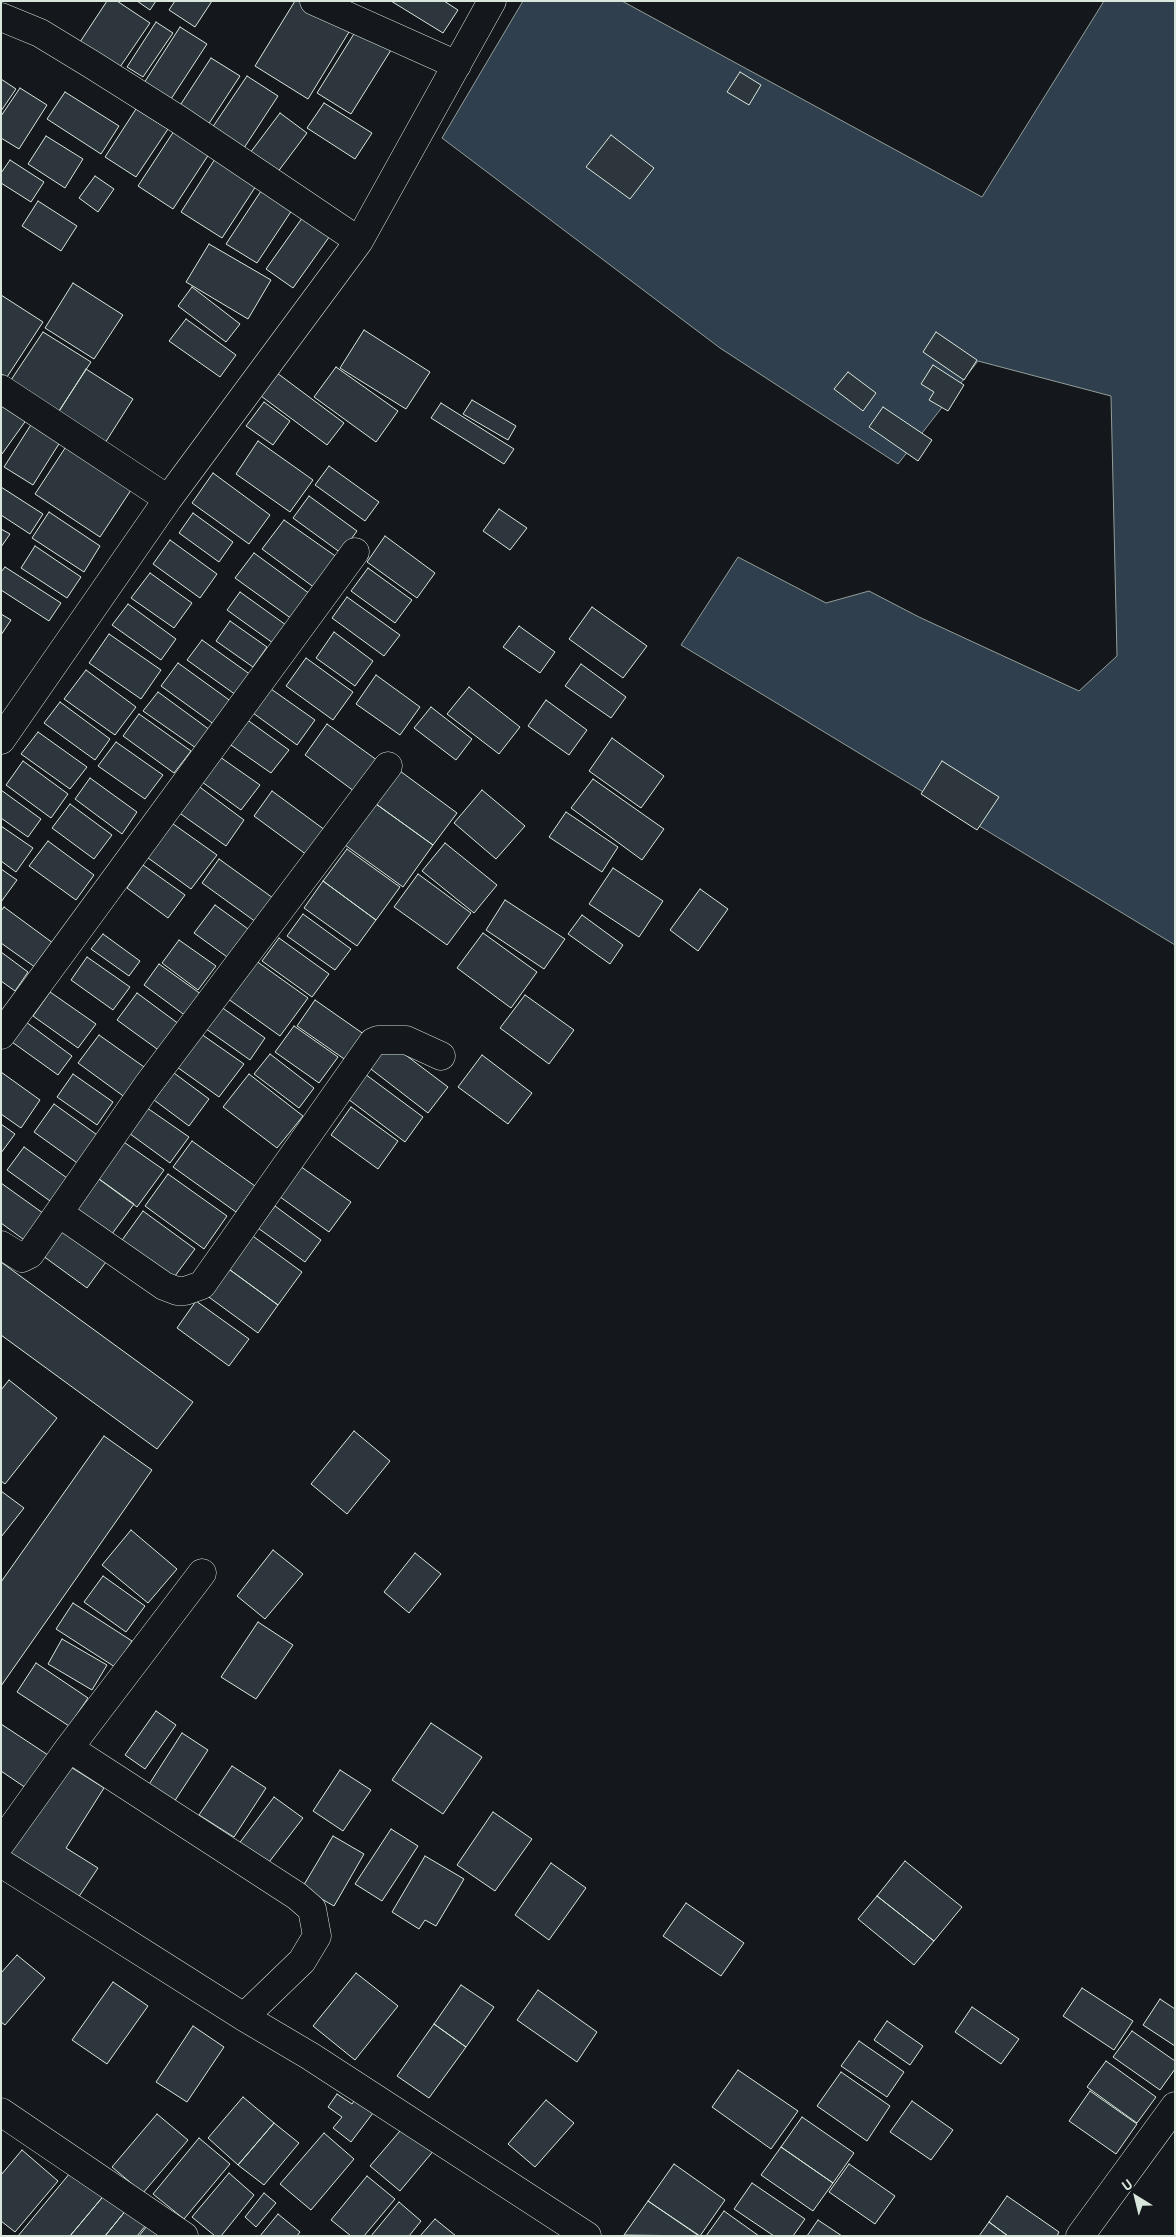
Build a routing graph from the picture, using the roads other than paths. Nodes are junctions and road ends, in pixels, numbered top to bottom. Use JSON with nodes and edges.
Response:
{"nodes":[{"id":1,"x":314,"y":1,"type":"edge"},
{"id":2,"x":492,"y":1,"type":"edge"},
{"id":3,"x":1,"y":17,"type":"edge"},
{"id":4,"x":457,"y":65,"type":"junction"},
{"id":5,"x":359,"y":241,"type":"junction"},
{"id":6,"x":1,"y":388,"type":"edge"},
{"id":7,"x":168,"y":499,"type":"junction"},
{"id":8,"x":355,"y":552,"type":"dead end"},
{"id":9,"x":1,"y":740,"type":"edge"},
{"id":10,"x":388,"y":766,"type":"dead end"},
{"id":11,"x":1,"y":1035,"type":"edge"},
{"id":12,"x":441,"y":1056,"type":"dead end"},
{"id":13,"x":59,"y":1213,"type":"junction"},
{"id":14,"x":1,"y":1245,"type":"edge"},
{"id":15,"x":202,"y":1573,"type":"dead end"},
{"id":16,"x":69,"y":1748,"type":"junction"},
{"id":17,"x":1,"y":1843,"type":"edge"},
{"id":18,"x":1,"y":1863,"type":"edge"},
{"id":19,"x":244,"y":2017,"type":"junction"},
{"id":20,"x":1175,"y":2106,"type":"edge"},
{"id":21,"x":1,"y":2112,"type":"edge"},
{"id":22,"x":184,"y":2236,"type":"edge"},
{"id":23,"x":587,"y":2236,"type":"edge"},
{"id":24,"x":1080,"y":2236,"type":"edge"}],
"edges":[{"from":1,"to":4,"type":"street"},
{"from":2,"to":4,"type":"street"},
{"from":3,"to":5,"type":"street"},
{"from":4,"to":5,"type":"street"},
{"from":5,"to":7,"type":"street"},
{"from":6,"to":7,"type":"street"},
{"from":7,"to":9,"type":"street"},
{"from":8,"to":11,"type":"street"},
{"from":10,"to":13,"type":"street"},
{"from":12,"to":13,"type":"street"},
{"from":13,"to":14,"type":"street"},
{"from":15,"to":16,"type":"street"},
{"from":16,"to":17,"type":"street"},
{"from":16,"to":19,"type":"street"},
{"from":18,"to":19,"type":"street"},
{"from":19,"to":23,"type":"street"},
{"from":20,"to":24,"type":"street"},
{"from":21,"to":22,"type":"street"}]}
